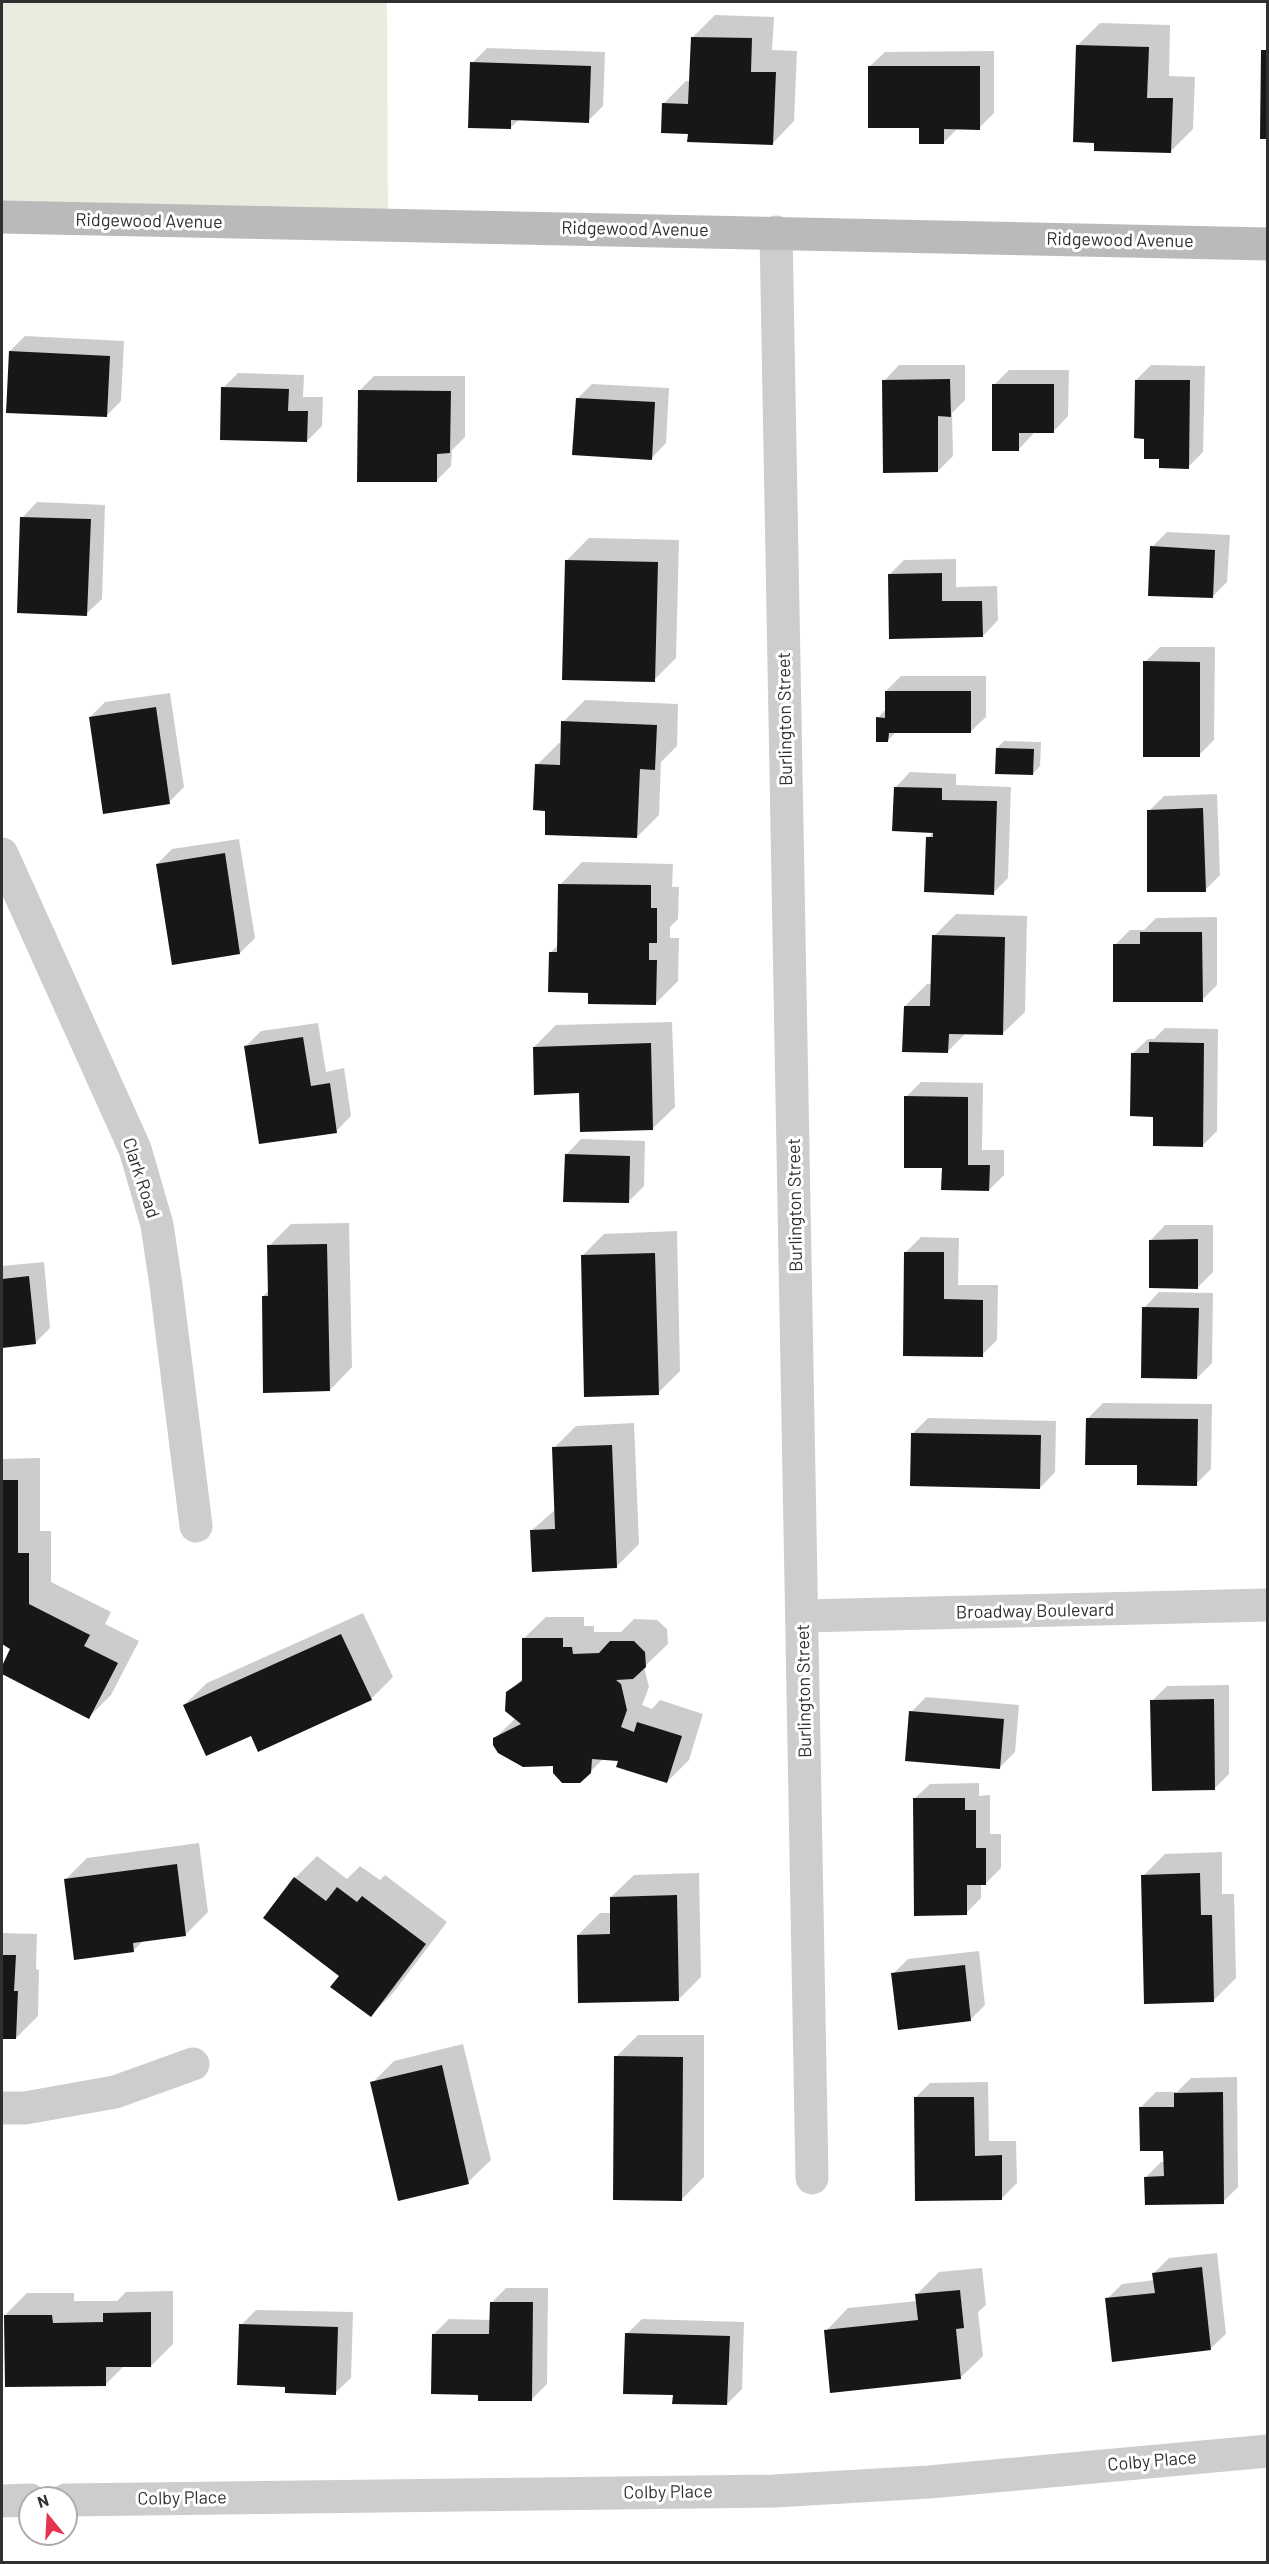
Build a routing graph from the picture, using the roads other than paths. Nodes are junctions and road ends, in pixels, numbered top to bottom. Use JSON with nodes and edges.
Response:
{"nodes":[{"id":1,"x":2,"y":217,"type":"edge"},
{"id":2,"x":776,"y":232,"type":"junction"},
{"id":3,"x":1268,"y":244,"type":"edge"},
{"id":4,"x":2,"y":854,"type":"edge"},
{"id":5,"x":196,"y":1526,"type":"dead end"},
{"id":6,"x":1268,"y":1605,"type":"edge"},
{"id":7,"x":802,"y":1616,"type":"junction"},
{"id":8,"x":192,"y":2064,"type":"dead end"},
{"id":9,"x":2,"y":2108,"type":"edge"},
{"id":10,"x":812,"y":2178,"type":"dead end"},
{"id":11,"x":1268,"y":2451,"type":"edge"},
{"id":12,"x":18,"y":2500,"type":"edge"},
{"id":13,"x":78,"y":2500,"type":"edge"},
{"id":14,"x":2,"y":2501,"type":"edge"}],
"edges":[{"from":1,"to":2,"type":"street","name":"Ridgewood Avenue"},
{"from":2,"to":3,"type":"street","name":"Ridgewood Avenue"},
{"from":2,"to":7,"type":"street","name":"Burlington Street"},
{"from":4,"to":5,"type":"street","name":"Clark Road"},
{"from":6,"to":7,"type":"street","name":"Broadway Boulevard"},
{"from":7,"to":10,"type":"street","name":"Burlington Street"},
{"from":8,"to":9,"type":"street"},
{"from":11,"to":13,"type":"street","name":"Colby Place"},
{"from":12,"to":14,"type":"street"}]}
